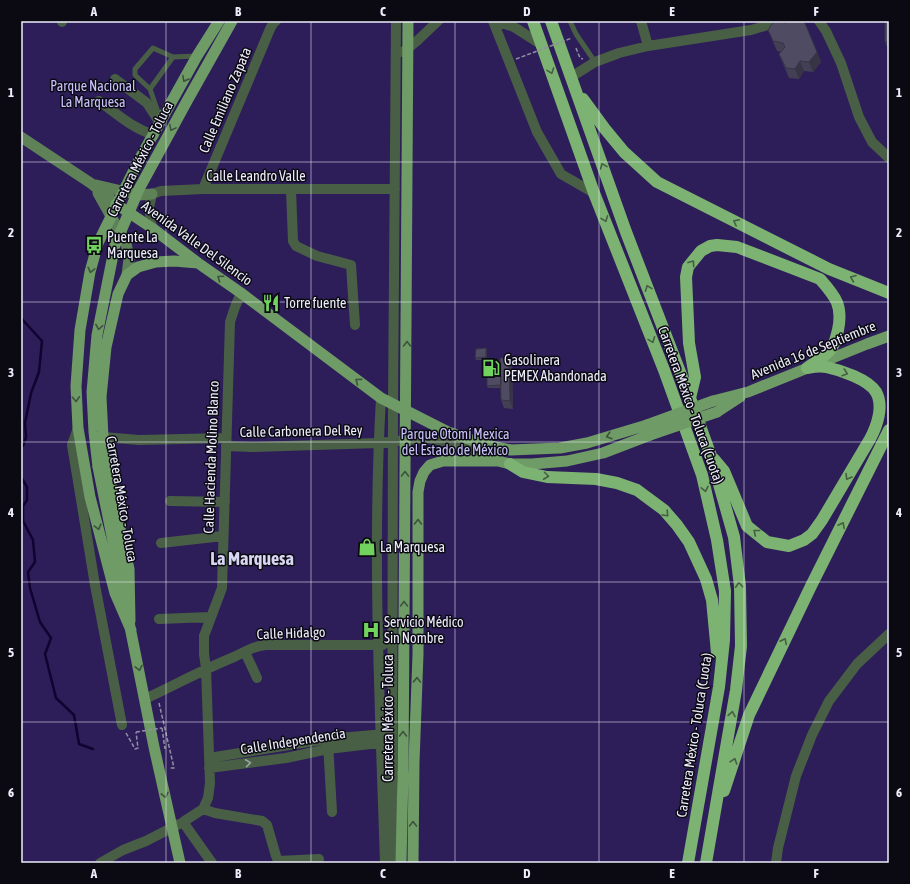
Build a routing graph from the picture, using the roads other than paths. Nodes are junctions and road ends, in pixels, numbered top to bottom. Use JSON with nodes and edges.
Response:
{"nodes":[{"id":1,"x":219,"y":21,"type":"edge"},
{"id":2,"x":232,"y":21,"type":"edge"},
{"id":3,"x":396,"y":21,"type":"edge"},
{"id":4,"x":408,"y":21,"type":"edge"},
{"id":5,"x":438,"y":21,"type":"edge"},
{"id":6,"x":494,"y":21,"type":"edge"},
{"id":7,"x":533,"y":21,"type":"edge"},
{"id":8,"x":551,"y":21,"type":"edge"},
{"id":9,"x":570,"y":21,"type":"edge"},
{"id":10,"x":641,"y":21,"type":"edge"},
{"id":11,"x":781,"y":21,"type":"edge"},
{"id":12,"x":819,"y":21,"type":"edge"},
{"id":13,"x":275,"y":22,"type":"edge"},
{"id":14,"x":542,"y":45,"type":"junction"},
{"id":15,"x":648,"y":46,"type":"junction"},
{"id":16,"x":197,"y":56,"type":"junction"},
{"id":17,"x":173,"y":57,"type":"junction"},
{"id":18,"x":395,"y":57,"type":"junction"},
{"id":19,"x":595,"y":62,"type":"junction"},
{"id":20,"x":571,"y":77,"type":"junction"},
{"id":21,"x":115,"y":79,"type":"dead end"},
{"id":22,"x":150,"y":89,"type":"junction"},
{"id":23,"x":99,"y":101,"type":"dead end"},
{"id":24,"x":161,"y":122,"type":"junction"},
{"id":25,"x":154,"y":134,"type":"junction"},
{"id":26,"x":21,"y":137,"type":"edge"},
{"id":27,"x":889,"y":158,"type":"edge"},
{"id":28,"x":92,"y":184,"type":"junction"},
{"id":29,"x":203,"y":189,"type":"junction"},
{"id":30,"x":396,"y":189,"type":"junction"},
{"id":31,"x":290,"y":190,"type":"junction"},
{"id":32,"x":123,"y":192,"type":"junction"},
{"id":33,"x":594,"y":193,"type":"junction"},
{"id":34,"x":152,"y":194,"type":"junction"},
{"id":35,"x":116,"y":204,"type":"junction"},
{"id":36,"x":111,"y":215,"type":"junction"},
{"id":37,"x":152,"y":228,"type":"junction"},
{"id":38,"x":198,"y":263,"type":"junction"},
{"id":39,"x":127,"y":275,"type":"junction"},
{"id":40,"x":241,"y":293,"type":"junction"},
{"id":41,"x":889,"y":293,"type":"edge"},
{"id":42,"x":355,"y":325,"type":"dead end"},
{"id":43,"x":889,"y":336,"type":"edge"},
{"id":44,"x":807,"y":368,"type":"junction"},
{"id":45,"x":748,"y":392,"type":"junction"},
{"id":46,"x":381,"y":398,"type":"junction"},
{"id":47,"x":690,"y":398,"type":"junction"},
{"id":48,"x":393,"y":404,"type":"junction"},
{"id":49,"x":78,"y":428,"type":"junction"},
{"id":50,"x":648,"y":430,"type":"junction"},
{"id":51,"x":889,"y":430,"type":"edge"},
{"id":52,"x":103,"y":437,"type":"junction"},
{"id":53,"x":226,"y":442,"type":"junction"},
{"id":54,"x":393,"y":442,"type":"junction"},
{"id":55,"x":378,"y":443,"type":"junction"},
{"id":56,"x":511,"y":450,"type":"junction"},
{"id":57,"x":711,"y":456,"type":"junction"},
{"id":58,"x":498,"y":461,"type":"junction"},
{"id":59,"x":510,"y":464,"type":"junction"},
{"id":60,"x":170,"y":501,"type":"dead end"},
{"id":61,"x":225,"y":502,"type":"junction"},
{"id":62,"x":223,"y":536,"type":"junction"},
{"id":63,"x":161,"y":543,"type":"dead end"},
{"id":64,"x":210,"y":618,"type":"junction"},
{"id":65,"x":159,"y":619,"type":"dead end"},
{"id":66,"x":131,"y":630,"type":"junction"},
{"id":67,"x":889,"y":634,"type":"edge"},
{"id":68,"x":392,"y":645,"type":"junction"},
{"id":69,"x":377,"y":646,"type":"junction"},
{"id":70,"x":245,"y":652,"type":"junction"},
{"id":71,"x":206,"y":668,"type":"junction"},
{"id":72,"x":257,"y":678,"type":"dead end"},
{"id":73,"x":719,"y":687,"type":"junction"},
{"id":74,"x":145,"y":699,"type":"junction"},
{"id":75,"x":122,"y":725,"type":"road end"},
{"id":76,"x":386,"y":738,"type":"junction"},
{"id":77,"x":328,"y":744,"type":"junction"},
{"id":78,"x":283,"y":747,"type":"junction"},
{"id":79,"x":286,"y":758,"type":"junction"},
{"id":80,"x":209,"y":763,"type":"junction"},
{"id":81,"x":203,"y":809,"type":"junction"},
{"id":82,"x":332,"y":812,"type":"dead end"},
{"id":83,"x":183,"y":822,"type":"junction"},
{"id":84,"x":712,"y":824,"type":"junction"},
{"id":85,"x":172,"y":827,"type":"junction"},
{"id":86,"x":319,"y":859,"type":"dead end"},
{"id":87,"x":100,"y":863,"type":"edge"},
{"id":88,"x":180,"y":863,"type":"edge"},
{"id":89,"x":212,"y":863,"type":"edge"},
{"id":90,"x":385,"y":863,"type":"edge"},
{"id":91,"x":392,"y":863,"type":"edge"},
{"id":92,"x":401,"y":863,"type":"edge"},
{"id":93,"x":413,"y":863,"type":"edge"},
{"id":94,"x":688,"y":863,"type":"edge"},
{"id":95,"x":706,"y":863,"type":"edge"},
{"id":96,"x":776,"y":863,"type":"edge"}],
"edges":[{"from":1,"to":16,"type":"main road"},
{"from":2,"to":66,"type":"main road","name":"Carretera México - Toluca","one_way":true,"bridge":true},
{"from":3,"to":18,"type":"street"},
{"from":92,"to":4,"type":"main road","name":"Carretera México - Toluca","one_way":true,"bridge":true},
{"from":5,"to":18,"type":"street"},
{"from":6,"to":14,"type":"street"},
{"from":6,"to":33,"type":"street"},
{"from":7,"to":14,"type":"highway","name":"Carretera México - Toluca (Cuota)"},
{"from":8,"to":20,"type":"highway","name":"Carretera México - Toluca (Cuota)"},
{"from":9,"to":19,"type":"lane"},
{"from":10,"to":15,"type":"street"},
{"from":11,"to":15,"type":"street"},
{"from":12,"to":27,"type":"street"},
{"from":13,"to":29,"type":"street","name":"Calle Emiliano Zapata"},
{"from":14,"to":33,"type":"highway","name":"Carretera México - Toluca (Cuota)","one_way":true},
{"from":15,"to":19,"type":"street"},
{"from":16,"to":17,"type":"lane"},
{"from":16,"to":24,"type":"main road","one_way":true},
{"from":17,"to":22,"type":"lane"},
{"from":17,"to":22,"type":"lane"},
{"from":18,"to":30,"type":"street"},
{"from":19,"to":20,"type":"street"},
{"from":41,"to":20,"type":"highway","one_way":true},
{"from":47,"to":20,"type":"highway","name":"Carretera México - Toluca (Cuota)","one_way":true},
{"from":21,"to":24,"type":"street"},
{"from":22,"to":24,"type":"lane"},
{"from":23,"to":25,"type":"street"},
{"from":24,"to":25,"type":"main road"},
{"from":25,"to":32,"type":"main road"},
{"from":26,"to":28,"type":"main road"},
{"from":28,"to":32,"type":"main road"},
{"from":28,"to":35,"type":"main road"},
{"from":28,"to":36,"type":"main road"},
{"from":29,"to":31,"type":"street","name":"Calle Leandro Valle"},
{"from":29,"to":34,"type":"street","name":"Calle Leandro Valle"},
{"from":30,"to":31,"type":"street","name":"Calle Leandro Valle"},
{"from":30,"to":48,"type":"street"},
{"from":31,"to":42,"type":"street"},
{"from":32,"to":34,"type":"main road"},
{"from":32,"to":35,"type":"main road"},
{"from":33,"to":73,"type":"highway","name":"Carretera México - Toluca (Cuota)","one_way":true},
{"from":34,"to":37,"type":"street"},
{"from":35,"to":36,"type":"main road"},
{"from":35,"to":37,"type":"main road","name":"Avenida Valle Del Silencio"},
{"from":36,"to":39,"type":"main road"},
{"from":36,"to":49,"type":"main road","one_way":true},
{"from":37,"to":38,"type":"main road","name":"Avenida Valle Del Silencio"},
{"from":38,"to":39,"type":"main road"},
{"from":40,"to":38,"type":"main road","name":"Avenida Valle Del Silencio","one_way":true},
{"from":39,"to":52,"type":"main road"},
{"from":46,"to":40,"type":"main road","name":"Avenida Valle Del Silencio","one_way":true},
{"from":40,"to":53,"type":"street","name":"Calle Hacienda Molino Blanco"},
{"from":43,"to":44,"type":"main road","name":"Avenida 16 de Septiembre"},
{"from":44,"to":45,"type":"main road","name":"Avenida 16 de Septiembre"},
{"from":47,"to":44,"type":"highway","one_way":true},
{"from":44,"to":57,"type":"highway","one_way":true},
{"from":45,"to":50,"type":"main road","bridge":true},
{"from":45,"to":50,"type":"main road","bridge":true},
{"from":46,"to":48,"type":"main road","name":"Avenida Valle Del Silencio"},
{"from":46,"to":55,"type":"street"},
{"from":47,"to":57,"type":"highway","name":"Carretera México - Toluca (Cuota)"},
{"from":48,"to":54,"type":"street"},
{"from":48,"to":56,"type":"main road","name":"Avenida Valle Del Silencio"},
{"from":49,"to":66,"type":"main road","one_way":true},
{"from":49,"to":75,"type":"street"},
{"from":50,"to":56,"type":"main road","name":"Avenida Valle Del Silencio","one_way":true},
{"from":50,"to":59,"type":"main road"},
{"from":84,"to":51,"type":"highway","one_way":true},
{"from":52,"to":53,"type":"street","name":"Calle Carbonera Del Rey"},
{"from":52,"to":66,"type":"main road"},
{"from":53,"to":55,"type":"street","name":"Calle Carbonera Del Rey"},
{"from":53,"to":61,"type":"street","name":"Calle Hacienda Molino Blanco"},
{"from":54,"to":55,"type":"street","name":"Calle Carbonera Del Rey"},
{"from":54,"to":58,"type":"street","name":"Calle Carbonera Del Rey"},
{"from":54,"to":68,"type":"street"},
{"from":55,"to":69,"type":"street"},
{"from":56,"to":59,"type":"main road"},
{"from":84,"to":57,"type":"highway","name":"Carretera México - Toluca (Cuota)","one_way":true},
{"from":58,"to":59,"type":"main road"},
{"from":93,"to":58,"type":"main road","one_way":true},
{"from":59,"to":73,"type":"highway","one_way":true},
{"from":60,"to":61,"type":"street"},
{"from":61,"to":62,"type":"street","name":"Calle Hacienda Molino Blanco"},
{"from":62,"to":63,"type":"street"},
{"from":62,"to":64,"type":"street","name":"Calle Hacienda Molino Blanco"},
{"from":64,"to":65,"type":"street"},
{"from":64,"to":71,"type":"street","name":"Calle Hacienda Molino Blanco"},
{"from":66,"to":74,"type":"main road","name":"Carretera México - Toluca","one_way":true},
{"from":67,"to":96,"type":"street"},
{"from":68,"to":69,"type":"street","name":"Calle Hidalgo"},
{"from":68,"to":76,"type":"street"},
{"from":69,"to":70,"type":"street","name":"Calle Hidalgo"},
{"from":69,"to":76,"type":"street"},
{"from":70,"to":71,"type":"street","name":"Calle Hidalgo"},
{"from":70,"to":72,"type":"street"},
{"from":71,"to":74,"type":"street","name":"Calle Hidalgo"},
{"from":71,"to":80,"type":"street","name":"Calle Hacienda Molino Blanco"},
{"from":73,"to":94,"type":"highway","name":"Carretera México - Toluca (Cuota)"},
{"from":74,"to":85,"type":"main road","name":"Carretera México - Toluca","one_way":true},
{"from":76,"to":77,"type":"street","name":"Calle Independencia"},
{"from":76,"to":90,"type":"street"},
{"from":76,"to":91,"type":"street"},
{"from":77,"to":78,"type":"street","name":"Calle Independencia"},
{"from":77,"to":79,"type":"street","name":"Calle Independencia"},
{"from":77,"to":82,"type":"street"},
{"from":78,"to":79,"type":"street"},
{"from":78,"to":80,"type":"street","name":"Calle Independencia"},
{"from":80,"to":79,"type":"street","name":"Calle Independencia","one_way":true},
{"from":80,"to":81,"type":"street","name":"Calle Hacienda Molino Blanco"},
{"from":81,"to":83,"type":"street"},
{"from":81,"to":86,"type":"street"},
{"from":83,"to":85,"type":"street"},
{"from":83,"to":89,"type":"street"},
{"from":84,"to":95,"type":"highway","name":"Carretera México - Toluca (Cuota)"},
{"from":85,"to":87,"type":"street"},
{"from":85,"to":88,"type":"main road","name":"Carretera México - Toluca"}]}
